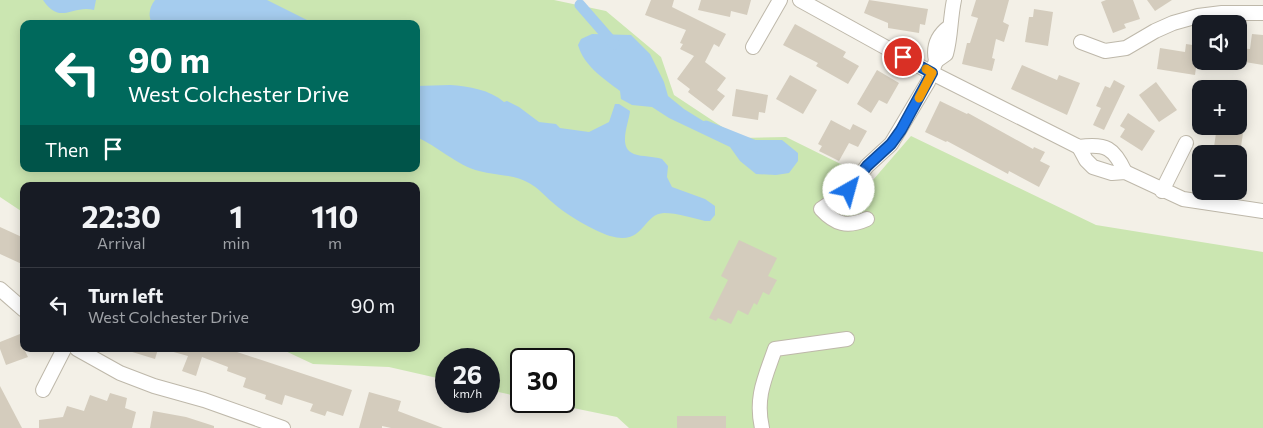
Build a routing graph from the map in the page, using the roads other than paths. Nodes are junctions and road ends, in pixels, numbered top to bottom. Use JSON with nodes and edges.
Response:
{"nodes":[{"id":1,"x":780,"y":0,"type":"edge"},
{"id":2,"x":800,"y":0,"type":"edge"},
{"id":3,"x":954,"y":0,"type":"edge"},
{"id":4,"x":1263,"y":13,"type":"edge"},
{"id":5,"x":1081,"y":42,"type":"dead end"},
{"id":6,"x":753,"y":47,"type":"dead end"},
{"id":7,"x":934,"y":67,"type":"junction"},
{"id":8,"x":1186,"y":143,"type":"dead end"},
{"id":9,"x":1079,"y":147,"type":"junction"},
{"id":10,"x":1125,"y":172,"type":"junction"},
{"id":11,"x":1162,"y":191,"type":"junction"},
{"id":12,"x":1263,"y":211,"type":"edge"},
{"id":13,"x":867,"y":219,"type":"dead end"},
{"id":14,"x":0,"y":289,"type":"edge"},
{"id":15,"x":20,"y":306,"type":"edge"},
{"id":16,"x":847,"y":339,"type":"dead end"},
{"id":17,"x":62,"y":352,"type":"edge"},
{"id":18,"x":82,"y":352,"type":"edge"},
{"id":19,"x":42,"y":390,"type":"dead end"},
{"id":20,"x":283,"y":428,"type":"edge"},
{"id":21,"x":762,"y":428,"type":"edge"}],
"edges":[{"from":1,"to":6,"type":"street"},
{"from":2,"to":7,"type":"street"},
{"from":3,"to":7,"type":"street"},
{"from":4,"to":5,"type":"street"},
{"from":7,"to":9,"type":"street"},
{"from":7,"to":13,"type":"street"},
{"from":8,"to":11,"type":"street"},
{"from":9,"to":10,"type":"street"},
{"from":9,"to":10,"type":"street"},
{"from":10,"to":11,"type":"street"},
{"from":11,"to":12,"type":"street"},
{"from":14,"to":15,"type":"street"},
{"from":16,"to":21,"type":"street"},
{"from":17,"to":19,"type":"street"},
{"from":18,"to":20,"type":"street"}]}
